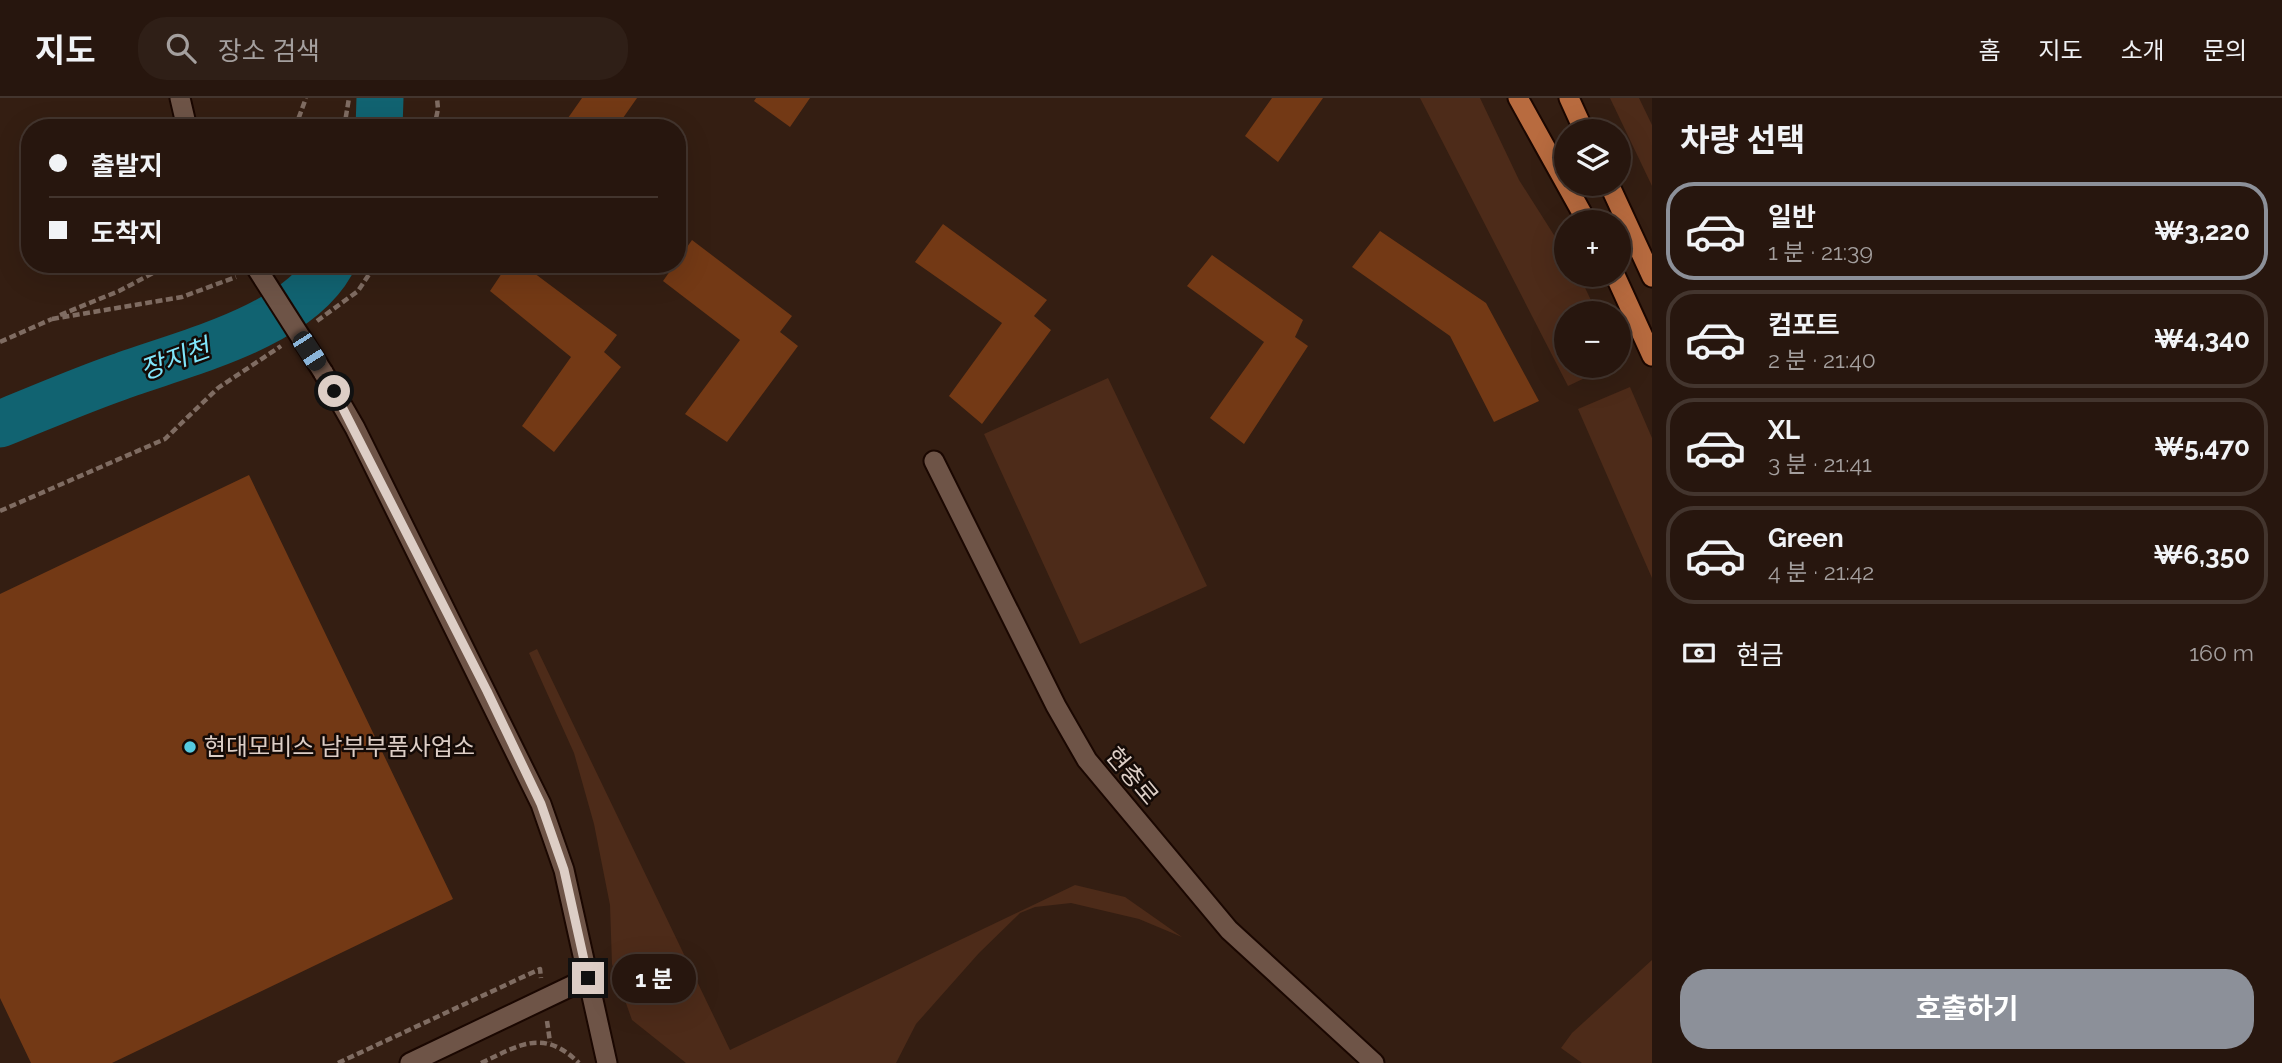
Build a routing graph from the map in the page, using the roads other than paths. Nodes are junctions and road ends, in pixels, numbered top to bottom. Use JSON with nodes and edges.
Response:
{"nodes":[{"id":1,"x":180,"y":98,"type":"edge"},
{"id":2,"x":1518,"y":98,"type":"edge"},
{"id":3,"x":1534,"y":98,"type":"edge"},
{"id":4,"x":1569,"y":98,"type":"edge"},
{"id":5,"x":1578,"y":98,"type":"edge"},
{"id":6,"x":185,"y":119,"type":"edge"},
{"id":7,"x":1580,"y":119,"type":"edge"},
{"id":8,"x":1583,"y":119,"type":"edge"},
{"id":9,"x":1554,"y":142,"type":"edge"},
{"id":10,"x":1615,"y":196,"type":"edge"},
{"id":11,"x":1582,"y":210,"type":"edge"},
{"id":12,"x":253,"y":273,"type":"edge"},
{"id":13,"x":1652,"y":277,"type":"edge"},
{"id":14,"x":1620,"y":287,"type":"edge"},
{"id":15,"x":1652,"y":356,"type":"edge"},
{"id":16,"x":934,"y":461,"type":"dead end"},
{"id":17,"x":588,"y":978,"type":"junction"},
{"id":18,"x":410,"y":1063,"type":"edge"},
{"id":19,"x":607,"y":1063,"type":"edge"},
{"id":20,"x":1374,"y":1063,"type":"edge"}],
"edges":[{"from":1,"to":6,"type":"street"},
{"from":2,"to":11,"type":"main road"},
{"from":3,"to":9,"type":"main road"},
{"from":4,"to":7,"type":"main road"},
{"from":5,"to":8,"type":"main road"},
{"from":10,"to":13,"type":"main road"},
{"from":12,"to":17,"type":"street","bridge":true},
{"from":14,"to":15,"type":"main road"},
{"from":16,"to":20,"type":"street","name":"현충로"},
{"from":17,"to":18,"type":"street"},
{"from":17,"to":19,"type":"street"}]}
